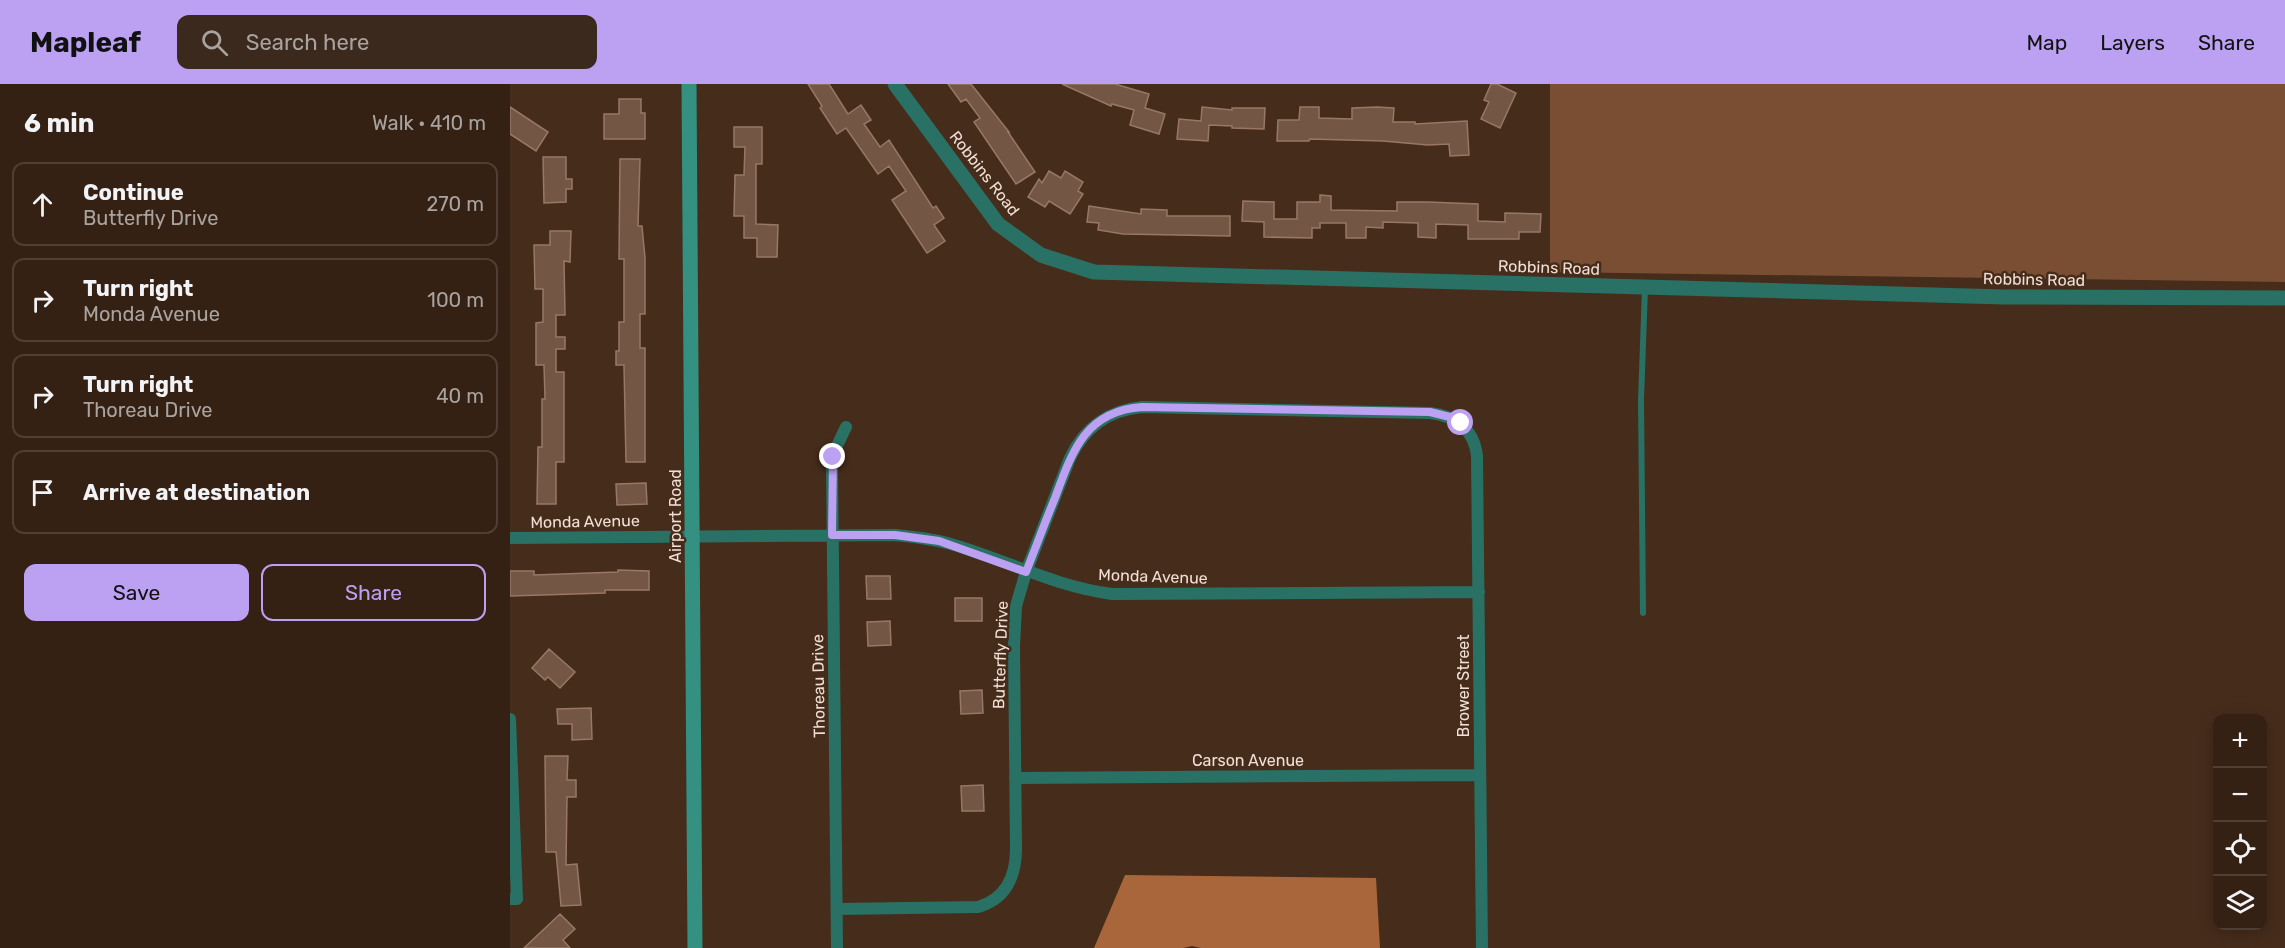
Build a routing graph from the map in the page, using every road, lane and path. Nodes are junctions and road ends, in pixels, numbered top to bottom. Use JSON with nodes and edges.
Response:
{"nodes":[{"id":1,"x":689,"y":84,"type":"edge"},
{"id":2,"x":895,"y":84,"type":"edge"},
{"id":3,"x":1645,"y":287,"type":"junction"},
{"id":4,"x":2285,"y":298,"type":"edge"},
{"id":5,"x":846,"y":427,"type":"dead end"},
{"id":6,"x":1465,"y":427,"type":"joint"},
{"id":7,"x":832,"y":535,"type":"junction"},
{"id":8,"x":693,"y":536,"type":"junction"},
{"id":9,"x":510,"y":538,"type":"edge"},
{"id":10,"x":1026,"y":572,"type":"junction"},
{"id":11,"x":1479,"y":592,"type":"junction"},
{"id":12,"x":1642,"y":614,"type":"dead end"},
{"id":13,"x":510,"y":719,"type":"edge"},
{"id":14,"x":1480,"y":774,"type":"junction"},
{"id":15,"x":1015,"y":778,"type":"junction"},
{"id":16,"x":514,"y":899,"type":"edge"},
{"id":17,"x":837,"y":909,"type":"junction"},
{"id":18,"x":695,"y":948,"type":"edge"},
{"id":19,"x":837,"y":948,"type":"edge"},
{"id":20,"x":1482,"y":948,"type":"edge"}],
"edges":[{"from":1,"to":8,"type":"main road","name":"Airport Road"},
{"from":2,"to":3,"type":"street","name":"Robbins Road"},
{"from":3,"to":4,"type":"street","name":"Robbins Road"},
{"from":3,"to":12,"type":"lane"},
{"from":5,"to":7,"type":"street","name":"Thoreau Drive"},
{"from":6,"to":10,"type":"street","name":"Butterfly Drive"},
{"from":6,"to":11,"type":"street","name":"Brower Street"},
{"from":7,"to":8,"type":"street","name":"Monda Avenue"},
{"from":7,"to":10,"type":"street","name":"Monda Avenue"},
{"from":7,"to":17,"type":"street","name":"Thoreau Drive"},
{"from":8,"to":9,"type":"street","name":"Monda Avenue"},
{"from":8,"to":18,"type":"main road","name":"Airport Road"},
{"from":10,"to":11,"type":"street","name":"Monda Avenue"},
{"from":10,"to":15,"type":"street","name":"Butterfly Drive"},
{"from":11,"to":14,"type":"street","name":"Brower Street"},
{"from":13,"to":16,"type":"street"},
{"from":14,"to":15,"type":"street","name":"Carson Avenue"},
{"from":14,"to":20,"type":"street","name":"Brower Street"},
{"from":15,"to":17,"type":"street","name":"Butterfly Drive"},
{"from":17,"to":19,"type":"street","name":"Thoreau Drive"}]}
